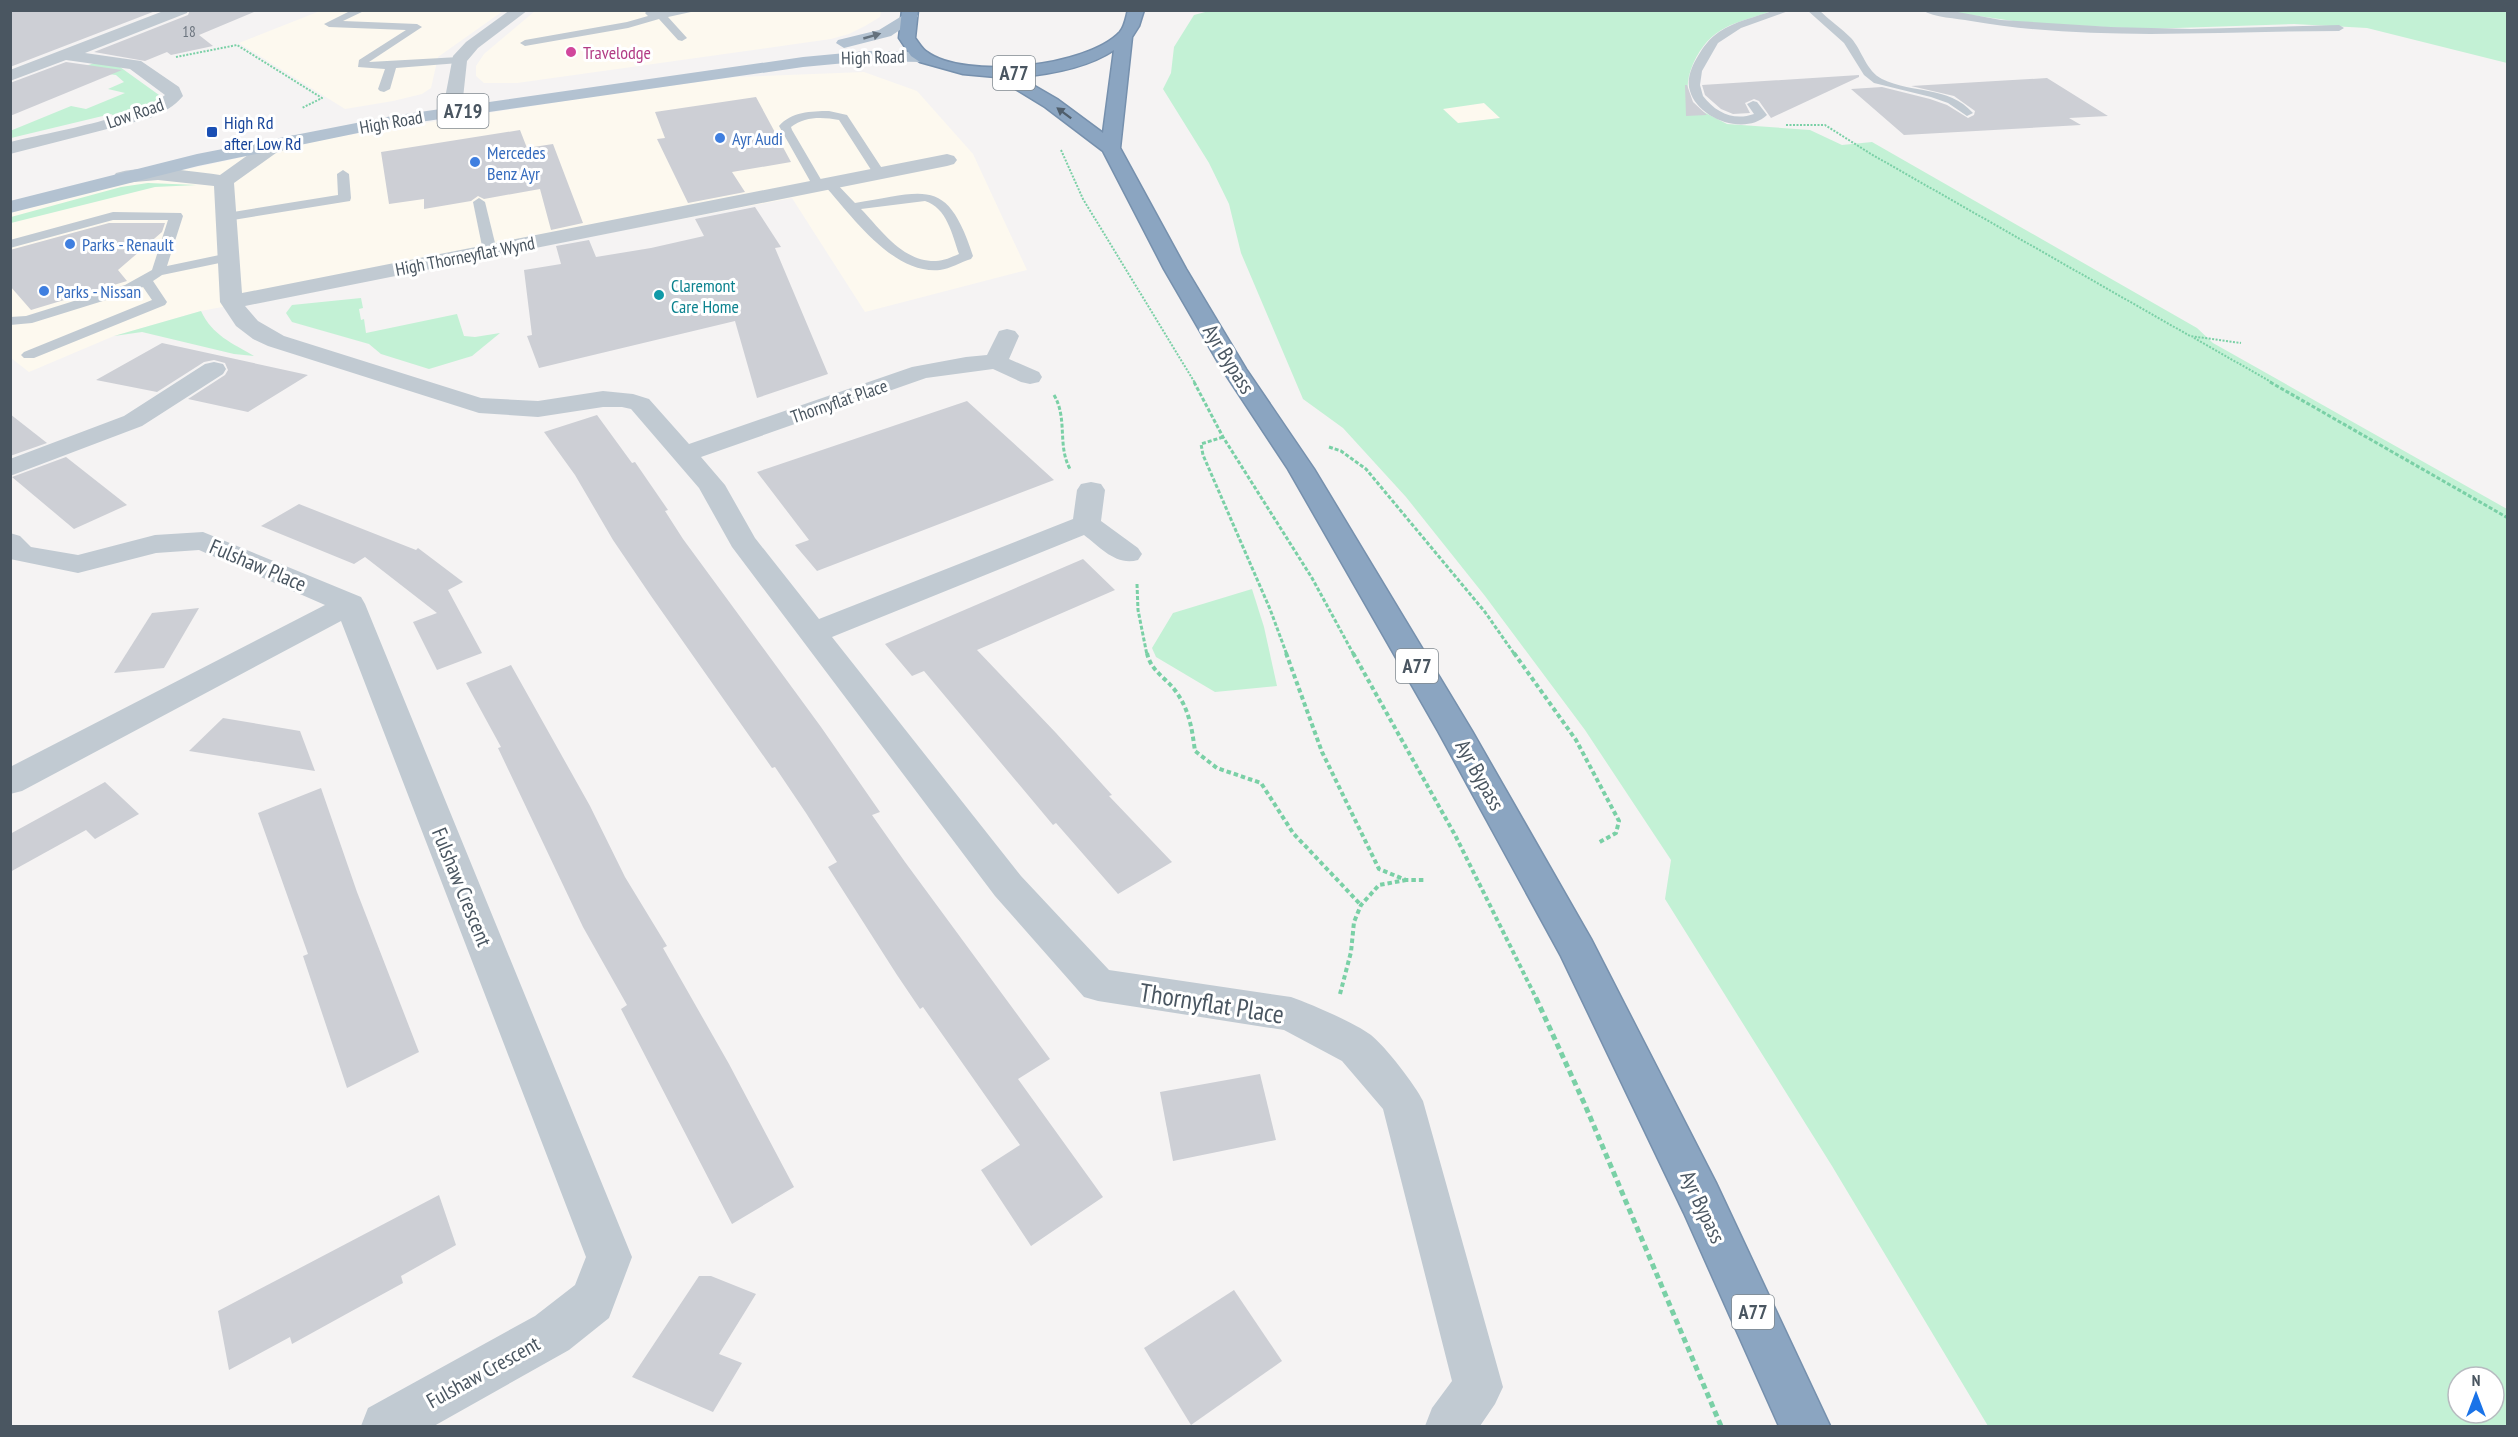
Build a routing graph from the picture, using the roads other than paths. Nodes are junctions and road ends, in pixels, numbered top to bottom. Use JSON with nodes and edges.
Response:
{"nodes":[{"id":1,"x":181,"y":10,"type":"edge"},
{"id":2,"x":362,"y":10,"type":"edge"},
{"id":3,"x":521,"y":10,"type":"edge"},
{"id":4,"x":695,"y":10,"type":"edge"},
{"id":5,"x":1136,"y":10,"type":"edge"},
{"id":6,"x":1786,"y":10,"type":"edge"},
{"id":7,"x":1812,"y":10,"type":"edge"},
{"id":8,"x":1927,"y":10,"type":"edge"},
{"id":9,"x":638,"y":11,"type":"edge"},
{"id":10,"x":910,"y":13,"type":"edge"},
{"id":11,"x":660,"y":15,"type":"junction"},
{"id":12,"x":2339,"y":28,"type":"dead end"},
{"id":13,"x":682,"y":38,"type":"dead end"},
{"id":14,"x":1124,"y":38,"type":"junction"},
{"id":15,"x":525,"y":43,"type":"dead end"},
{"id":16,"x":66,"y":55,"type":"junction"},
{"id":17,"x":921,"y":57,"type":"junction"},
{"id":18,"x":459,"y":60,"type":"junction"},
{"id":19,"x":391,"y":66,"type":"junction"},
{"id":20,"x":1002,"y":74,"type":"junction"},
{"id":21,"x":10,"y":76,"type":"edge"},
{"id":22,"x":384,"y":89,"type":"dead end"},
{"id":23,"x":454,"y":98,"type":"junction"},
{"id":24,"x":1753,"y":104,"type":"dead end"},
{"id":25,"x":1967,"y":113,"type":"dead end"},
{"id":26,"x":291,"y":141,"type":"junction"},
{"id":27,"x":10,"y":148,"type":"edge"},
{"id":28,"x":1111,"y":148,"type":"junction"},
{"id":29,"x":947,"y":160,"type":"dead end"},
{"id":30,"x":879,"y":173,"type":"junction"},
{"id":31,"x":343,"y":174,"type":"dead end"},
{"id":32,"x":123,"y":177,"type":"junction"},
{"id":33,"x":224,"y":181,"type":"junction"},
{"id":34,"x":824,"y":184,"type":"junction"},
{"id":35,"x":686,"y":191,"type":"dead end"},
{"id":36,"x":10,"y":195,"type":"edge"},
{"id":37,"x":479,"y":202,"type":"dead end"},
{"id":38,"x":10,"y":207,"type":"edge"},
{"id":39,"x":852,"y":207,"type":"junction"},
{"id":40,"x":699,"y":209,"type":"junction"},
{"id":41,"x":227,"y":217,"type":"junction"},
{"id":42,"x":10,"y":244,"type":"edge"},
{"id":43,"x":490,"y":251,"type":"junction"},
{"id":44,"x":229,"y":257,"type":"junction"},
{"id":45,"x":152,"y":275,"type":"junction"},
{"id":46,"x":231,"y":302,"type":"junction"},
{"id":47,"x":10,"y":321,"type":"edge"},
{"id":48,"x":1007,"y":336,"type":"dead end"},
{"id":49,"x":29,"y":355,"type":"dead end"},
{"id":50,"x":996,"y":362,"type":"junction"},
{"id":51,"x":214,"y":369,"type":"dead end"},
{"id":52,"x":1030,"y":377,"type":"road end"},
{"id":53,"x":685,"y":454,"type":"junction"},
{"id":54,"x":10,"y":468,"type":"edge"},
{"id":55,"x":1091,"y":490,"type":"dead end"},
{"id":56,"x":1078,"y":527,"type":"junction"},
{"id":57,"x":14,"y":552,"type":"edge"},
{"id":58,"x":1128,"y":554,"type":"dead end"},
{"id":59,"x":350,"y":604,"type":"junction"},
{"id":60,"x":813,"y":633,"type":"junction"},
{"id":61,"x":10,"y":782,"type":"edge"},
{"id":62,"x":386,"y":1426,"type":"edge"},
{"id":63,"x":1450,"y":1426,"type":"edge"},
{"id":64,"x":1805,"y":1426,"type":"edge"}],
"edges":[{"from":1,"to":16,"type":"street","name":"Low Road"},
{"from":2,"to":19,"type":"lane"},
{"from":3,"to":18,"type":"street"},
{"from":4,"to":11,"type":"lane"},
{"from":5,"to":14,"type":"highway"},
{"from":6,"to":24,"type":"lane"},
{"from":7,"to":25,"type":"lane"},
{"from":8,"to":12,"type":"lane"},
{"from":9,"to":11,"type":"lane"},
{"from":10,"to":17,"type":"highway"},
{"from":23,"to":10,"type":"main road","name":"High Road","number":"A719","one_way":true},
{"from":11,"to":13,"type":"lane"},
{"from":11,"to":15,"type":"lane"},
{"from":14,"to":20,"type":"highway","number":"A77"},
{"from":14,"to":28,"type":"highway"},
{"from":16,"to":21,"type":"street","name":"Low Road"},
{"from":16,"to":27,"type":"street","name":"Low Road"},
{"from":17,"to":20,"type":"highway","number":"A77"},
{"from":17,"to":26,"type":"main road","name":"High Road","number":"A719"},
{"from":18,"to":19,"type":"lane"},
{"from":18,"to":23,"type":"street"},
{"from":19,"to":22,"type":"lane"},
{"from":28,"to":20,"type":"highway","name":"Ayr Bypass","number":"A77","one_way":true},
{"from":23,"to":36,"type":"main road","name":"High Road","number":"A719"},
{"from":26,"to":32,"type":"main road","name":"High Road","number":"A719"},
{"from":26,"to":33,"type":"street"},
{"from":28,"to":64,"type":"highway","name":"Ayr Bypass","number":"A77"},
{"from":29,"to":30,"type":"street","name":"High Thorneyflat Wynd"},
{"from":30,"to":34,"type":"street","name":"High Thorneyflat Wynd"},
{"from":30,"to":34,"type":"lane"},
{"from":31,"to":41,"type":"lane"},
{"from":32,"to":33,"type":"street"},
{"from":32,"to":38,"type":"main road","name":"High Road","number":"A719"},
{"from":33,"to":41,"type":"street"},
{"from":34,"to":39,"type":"lane"},
{"from":34,"to":40,"type":"street","name":"High Thorneyflat Wynd"},
{"from":35,"to":40,"type":"street"},
{"from":37,"to":43,"type":"lane"},
{"from":39,"to":39,"type":"lane"},
{"from":40,"to":43,"type":"street","name":"High Thorneyflat Wynd"},
{"from":41,"to":44,"type":"street"},
{"from":42,"to":45,"type":"lane"},
{"from":43,"to":46,"type":"street","name":"High Thorneyflat Wynd"},
{"from":44,"to":45,"type":"lane"},
{"from":44,"to":46,"type":"street"},
{"from":45,"to":47,"type":"lane"},
{"from":45,"to":49,"type":"lane"},
{"from":46,"to":53,"type":"street","name":"Thornyflat Place"},
{"from":48,"to":50,"type":"street"},
{"from":50,"to":52,"type":"street","name":"Thornyflat Place"},
{"from":50,"to":53,"type":"street","name":"Thornyflat Place"},
{"from":51,"to":54,"type":"street"},
{"from":53,"to":60,"type":"street","name":"Thornyflat Place"},
{"from":55,"to":56,"type":"street"},
{"from":56,"to":58,"type":"street"},
{"from":56,"to":60,"type":"street"},
{"from":57,"to":59,"type":"street","name":"Fulshaw Place"},
{"from":59,"to":61,"type":"street"},
{"from":59,"to":62,"type":"street","name":"Fulshaw Crescent"},
{"from":60,"to":63,"type":"street","name":"Thornyflat Place"}]}
